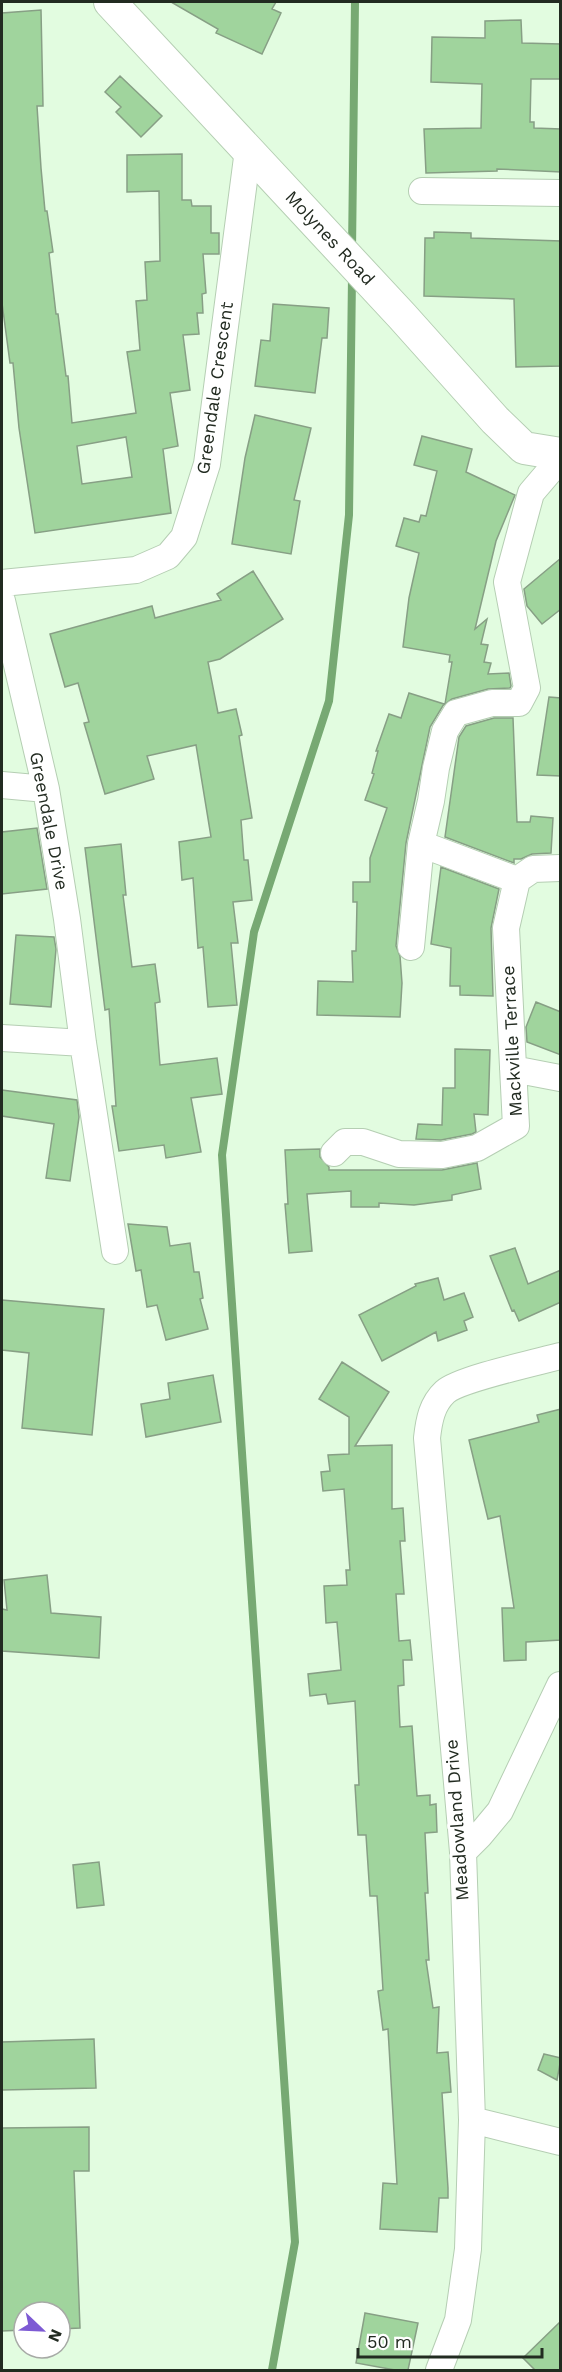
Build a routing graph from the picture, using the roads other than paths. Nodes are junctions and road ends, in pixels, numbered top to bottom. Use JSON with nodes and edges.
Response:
{"nodes":[{"id":1,"x":110,"y":2,"type":"edge"},
{"id":2,"x":248,"y":150,"type":"junction"},
{"id":3,"x":422,"y":191,"type":"dead end"},
{"id":4,"x":561,"y":192,"type":"edge"},
{"id":5,"x":561,"y":454,"type":"edge"},
{"id":6,"x":561,"y":459,"type":"edge"},
{"id":7,"x":2,"y":583,"type":"edge"},
{"id":8,"x":2,"y":601,"type":"edge"},
{"id":9,"x":2,"y":785,"type":"edge"},
{"id":10,"x":46,"y":789,"type":"junction"},
{"id":11,"x":421,"y":844,"type":"junction"},
{"id":12,"x":561,"y":868,"type":"edge"},
{"id":13,"x":517,"y":880,"type":"junction"},
{"id":14,"x":411,"y":946,"type":"dead end"},
{"id":15,"x":2,"y":1038,"type":"edge"},
{"id":16,"x":83,"y":1043,"type":"junction"},
{"id":17,"x":513,"y":1069,"type":"junction"},
{"id":18,"x":561,"y":1078,"type":"edge"},
{"id":19,"x":334,"y":1153,"type":"dead end"},
{"id":20,"x":115,"y":1251,"type":"dead end"},
{"id":21,"x":561,"y":1356,"type":"edge"},
{"id":22,"x":561,"y":1685,"type":"edge"},
{"id":23,"x":463,"y":1852,"type":"junction"},
{"id":24,"x":472,"y":2120,"type":"junction"},
{"id":25,"x":561,"y":2142,"type":"edge"},
{"id":26,"x":439,"y":2370,"type":"edge"}],
"edges":[{"from":1,"to":2,"type":"main road","name":"Molynes Road"},
{"from":2,"to":5,"type":"main road","name":"Molynes Road"},
{"from":2,"to":7,"type":"street","name":"Greendale Crescent"},
{"from":3,"to":4,"type":"street"},
{"from":6,"to":11,"type":"street"},
{"from":8,"to":10,"type":"street","name":"Greendale Drive"},
{"from":9,"to":10,"type":"street"},
{"from":10,"to":16,"type":"street","name":"Greendale Drive"},
{"from":11,"to":13,"type":"street"},
{"from":11,"to":14,"type":"street"},
{"from":12,"to":13,"type":"street"},
{"from":13,"to":17,"type":"street","name":"Mackville Terrace"},
{"from":15,"to":16,"type":"street"},
{"from":16,"to":20,"type":"street","name":"Greendale Drive"},
{"from":17,"to":18,"type":"street"},
{"from":17,"to":19,"type":"street","name":"Mackville Terrace"},
{"from":21,"to":23,"type":"street","name":"Meadowland Drive"},
{"from":22,"to":23,"type":"street"},
{"from":23,"to":24,"type":"street","name":"Meadowland Drive"},
{"from":24,"to":25,"type":"street"},
{"from":24,"to":26,"type":"street","name":"Meadowland Drive"}]}
